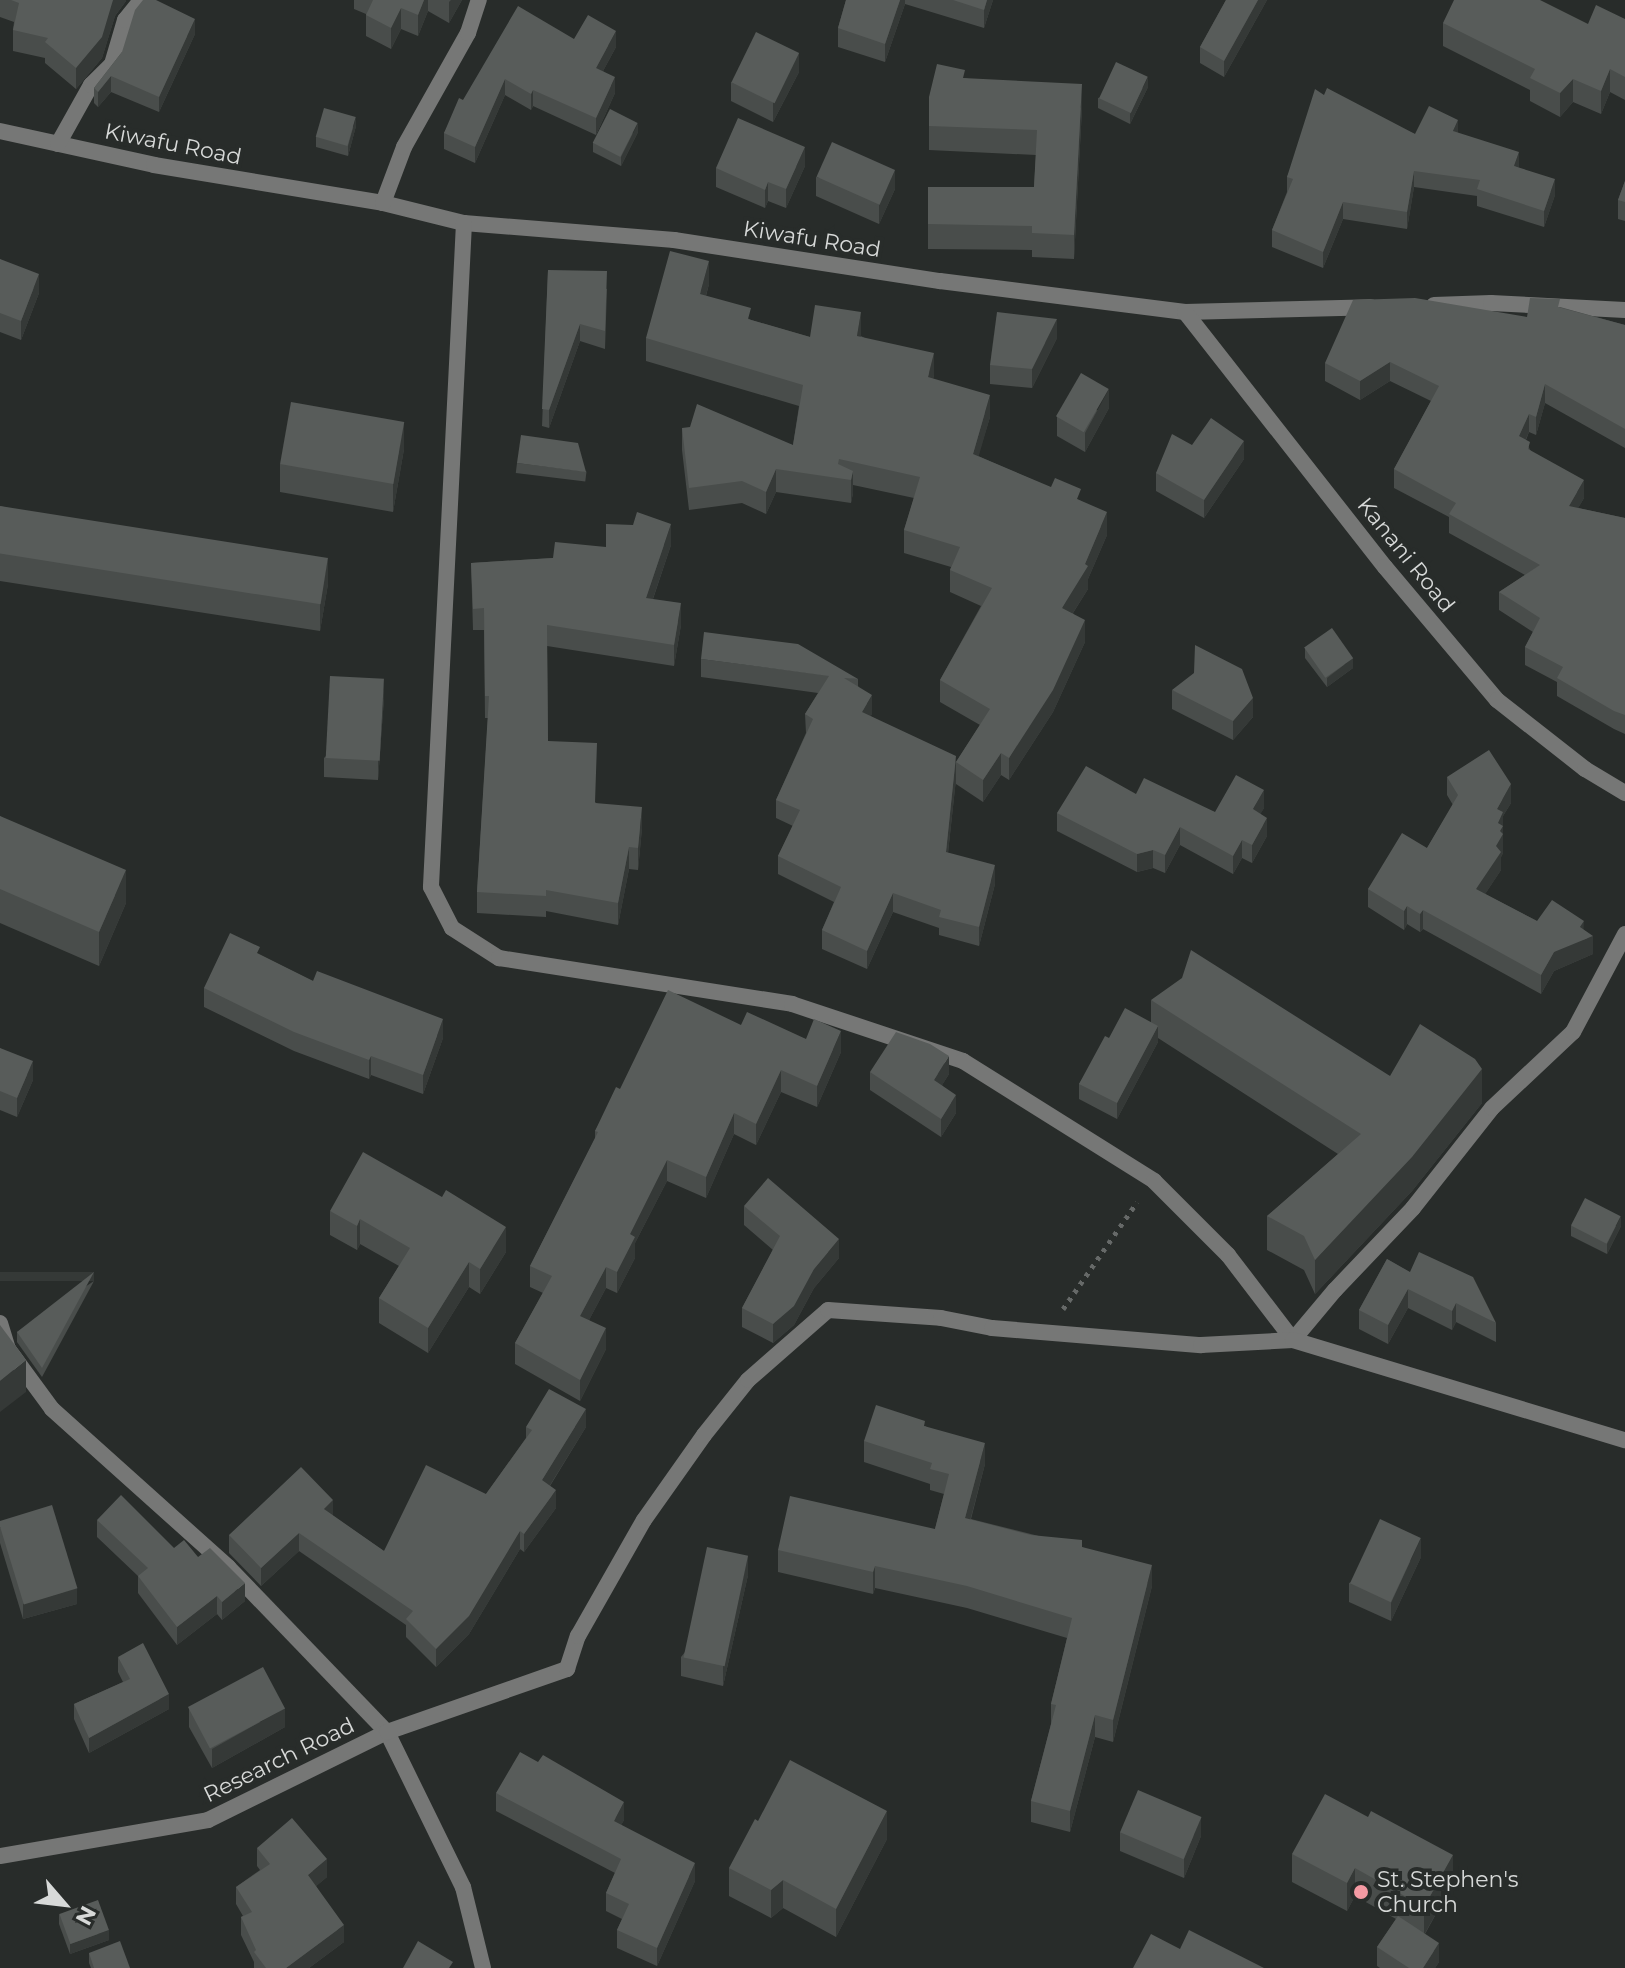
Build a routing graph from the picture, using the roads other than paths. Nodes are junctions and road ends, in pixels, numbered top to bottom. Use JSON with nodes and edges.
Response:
{"nodes":[{"id":1,"x":141,"y":0,"type":"edge"},
{"id":2,"x":479,"y":0,"type":"edge"},
{"id":3,"x":0,"y":131,"type":"edge"},
{"id":4,"x":58,"y":144,"type":"junction"},
{"id":5,"x":383,"y":203,"type":"junction"},
{"id":6,"x":464,"y":223,"type":"junction"},
{"id":7,"x":1417,"y":306,"type":"edge"},
{"id":8,"x":1388,"y":307,"type":"edge"},
{"id":9,"x":1625,"y":310,"type":"edge"},
{"id":10,"x":1185,"y":312,"type":"junction"},
{"id":11,"x":1625,"y":793,"type":"edge"},
{"id":12,"x":1625,"y":934,"type":"edge"},
{"id":13,"x":0,"y":1323,"type":"edge"},
{"id":14,"x":1293,"y":1340,"type":"junction"},
{"id":15,"x":1625,"y":1440,"type":"edge"},
{"id":16,"x":387,"y":1732,"type":"junction"},
{"id":17,"x":0,"y":1856,"type":"edge"},
{"id":18,"x":483,"y":1968,"type":"edge"}],
"edges":[{"from":1,"to":4,"type":"street"},
{"from":2,"to":5,"type":"street"},
{"from":3,"to":4,"type":"street","name":"Kiwafu Road"},
{"from":4,"to":5,"type":"street","name":"Kiwafu Road"},
{"from":5,"to":6,"type":"street","name":"Kiwafu Road"},
{"from":6,"to":10,"type":"street","name":"Kiwafu Road"},
{"from":6,"to":14,"type":"street"},
{"from":7,"to":9,"type":"street"},
{"from":8,"to":10,"type":"street","name":"Kiwafu Road"},
{"from":10,"to":11,"type":"street","name":"Kanani Road"},
{"from":12,"to":14,"type":"street"},
{"from":13,"to":16,"type":"street"},
{"from":14,"to":15,"type":"street"},
{"from":14,"to":16,"type":"street","name":"Research Road"},
{"from":16,"to":17,"type":"street","name":"Research Road"},
{"from":16,"to":18,"type":"street"}]}
